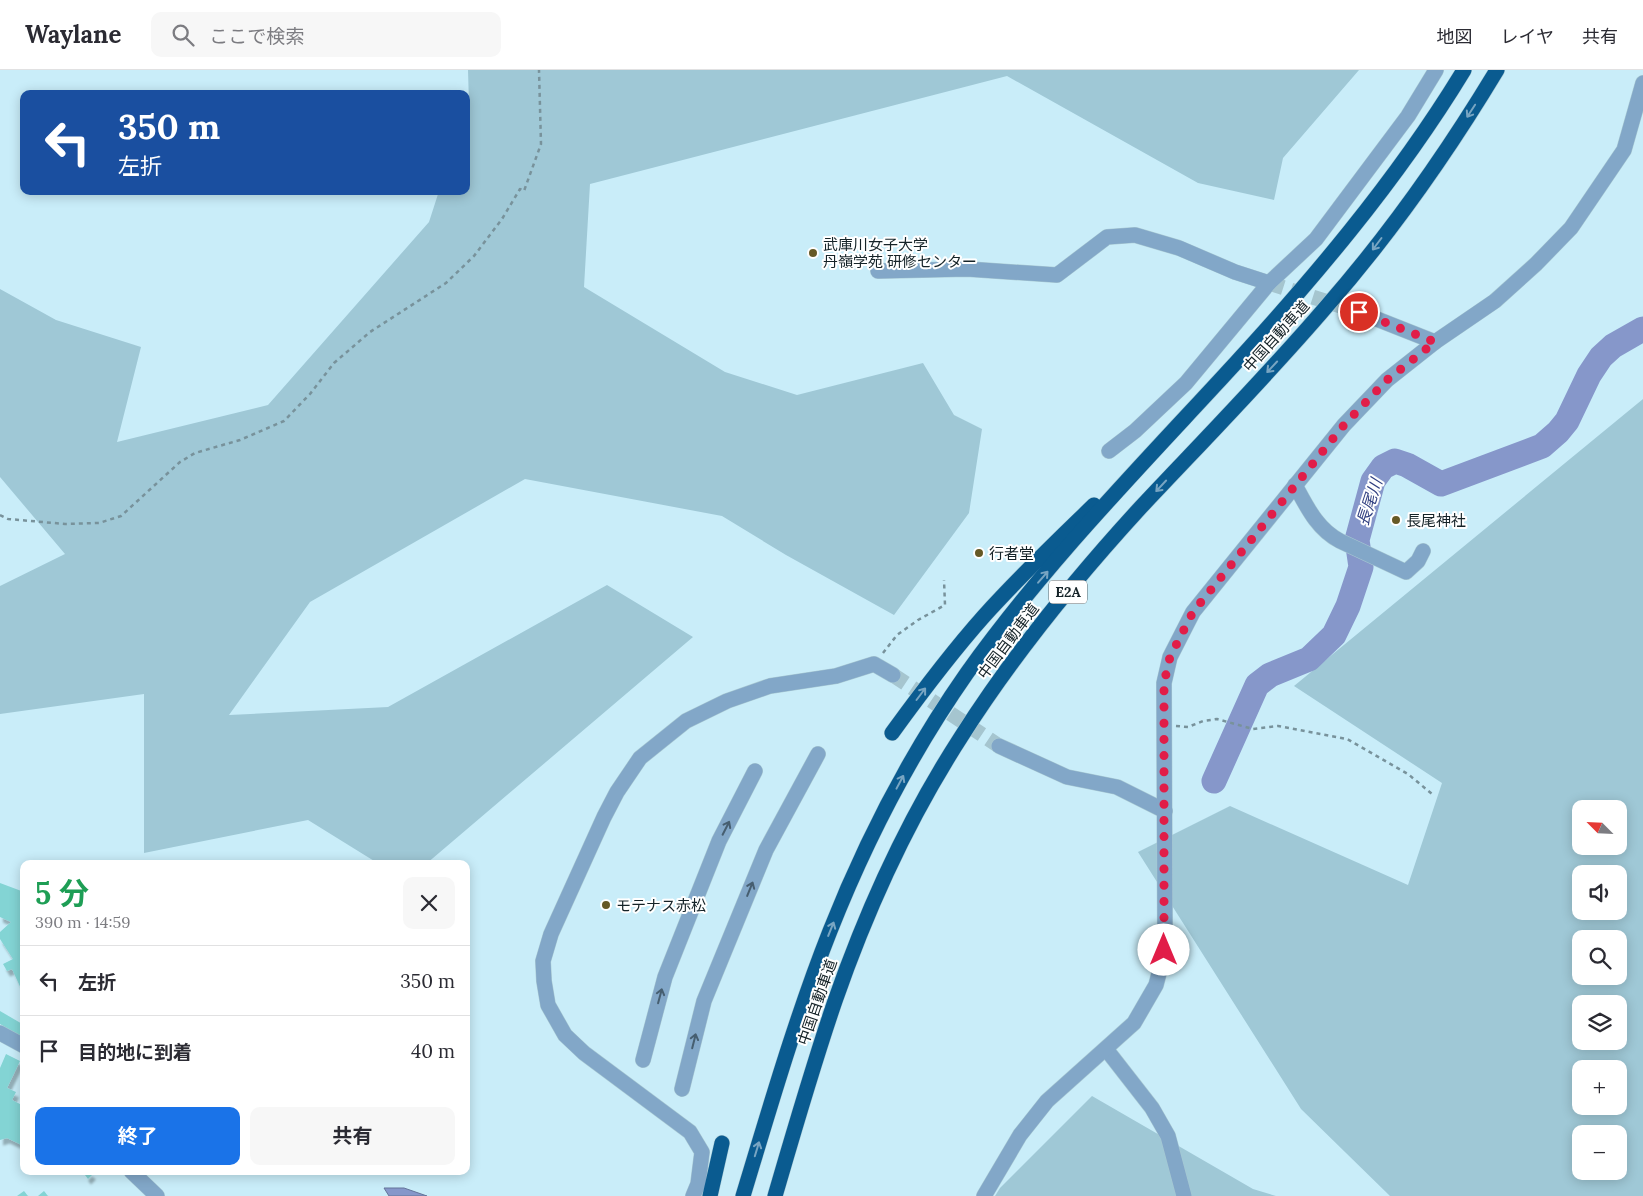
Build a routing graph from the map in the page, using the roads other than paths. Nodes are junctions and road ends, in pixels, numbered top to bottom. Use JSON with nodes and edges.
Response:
{"nodes":[{"id":1,"x":1436,"y":70,"type":"edge"},
{"id":2,"x":1464,"y":70,"type":"edge"},
{"id":3,"x":1497,"y":70,"type":"edge"},
{"id":4,"x":1643,"y":83,"type":"edge"},
{"id":5,"x":878,"y":271,"type":"dead end"},
{"id":6,"x":1269,"y":283,"type":"junction"},
{"id":7,"x":1359,"y":312,"type":"tunnel mouth"},
{"id":8,"x":1435,"y":342,"type":"junction"},
{"id":9,"x":1161,"y":444,"type":"junction"},
{"id":10,"x":1109,"y":451,"type":"dead end"},
{"id":11,"x":1295,"y":485,"type":"junction"},
{"id":12,"x":1423,"y":551,"type":"dead end"},
{"id":13,"x":893,"y":675,"type":"tunnel mouth"},
{"id":14,"x":892,"y":733,"type":"dead end"},
{"id":15,"x":999,"y":746,"type":"tunnel mouth"},
{"id":16,"x":818,"y":754,"type":"dead end"},
{"id":17,"x":755,"y":771,"type":"dead end"},
{"id":18,"x":1165,"y":810,"type":"junction"},
{"id":19,"x":0,"y":1033,"type":"edge"},
{"id":20,"x":20,"y":1044,"type":"edge"},
{"id":21,"x":1106,"y":1049,"type":"junction"},
{"id":22,"x":643,"y":1060,"type":"dead end"},
{"id":23,"x":682,"y":1089,"type":"dead end"},
{"id":24,"x":796,"y":1126,"type":"junction"},
{"id":25,"x":722,"y":1143,"type":"dead end"},
{"id":26,"x":135,"y":1175,"type":"edge"},
{"id":27,"x":157,"y":1196,"type":"edge"},
{"id":28,"x":693,"y":1196,"type":"edge"},
{"id":29,"x":710,"y":1196,"type":"edge"},
{"id":30,"x":743,"y":1196,"type":"edge"},
{"id":31,"x":775,"y":1196,"type":"edge"},
{"id":32,"x":780,"y":1196,"type":"edge"},
{"id":33,"x":984,"y":1196,"type":"edge"},
{"id":34,"x":1184,"y":1196,"type":"edge"}],
"edges":[{"from":1,"to":6,"type":"street"},
{"from":2,"to":9,"type":"highway","name":"中国自動車道","number":"E2A"},
{"from":3,"to":24,"type":"highway","name":"中国自動車道","number":"E2A","one_way":true},
{"from":4,"to":8,"type":"street"},
{"from":5,"to":6,"type":"street"},
{"from":6,"to":10,"type":"street"},
{"from":7,"to":8,"type":"street"},
{"from":8,"to":11,"type":"street"},
{"from":14,"to":9,"type":"highway","one_way":true},
{"from":30,"to":9,"type":"highway","name":"中国自動車道","number":"E2A","one_way":true},
{"from":11,"to":12,"type":"street"},
{"from":11,"to":18,"type":"street"},
{"from":13,"to":28,"type":"street"},
{"from":15,"to":18,"type":"street"},
{"from":23,"to":16,"type":"street","one_way":true},
{"from":22,"to":17,"type":"street","one_way":true},
{"from":18,"to":21,"type":"street"},
{"from":19,"to":20,"type":"street"},
{"from":21,"to":33,"type":"street"},
{"from":21,"to":34,"type":"street"},
{"from":24,"to":31,"type":"highway","name":"中国自動車道","number":"E2A"},
{"from":24,"to":32,"type":"highway"},
{"from":25,"to":29,"type":"highway"},
{"from":26,"to":27,"type":"street"}]}
